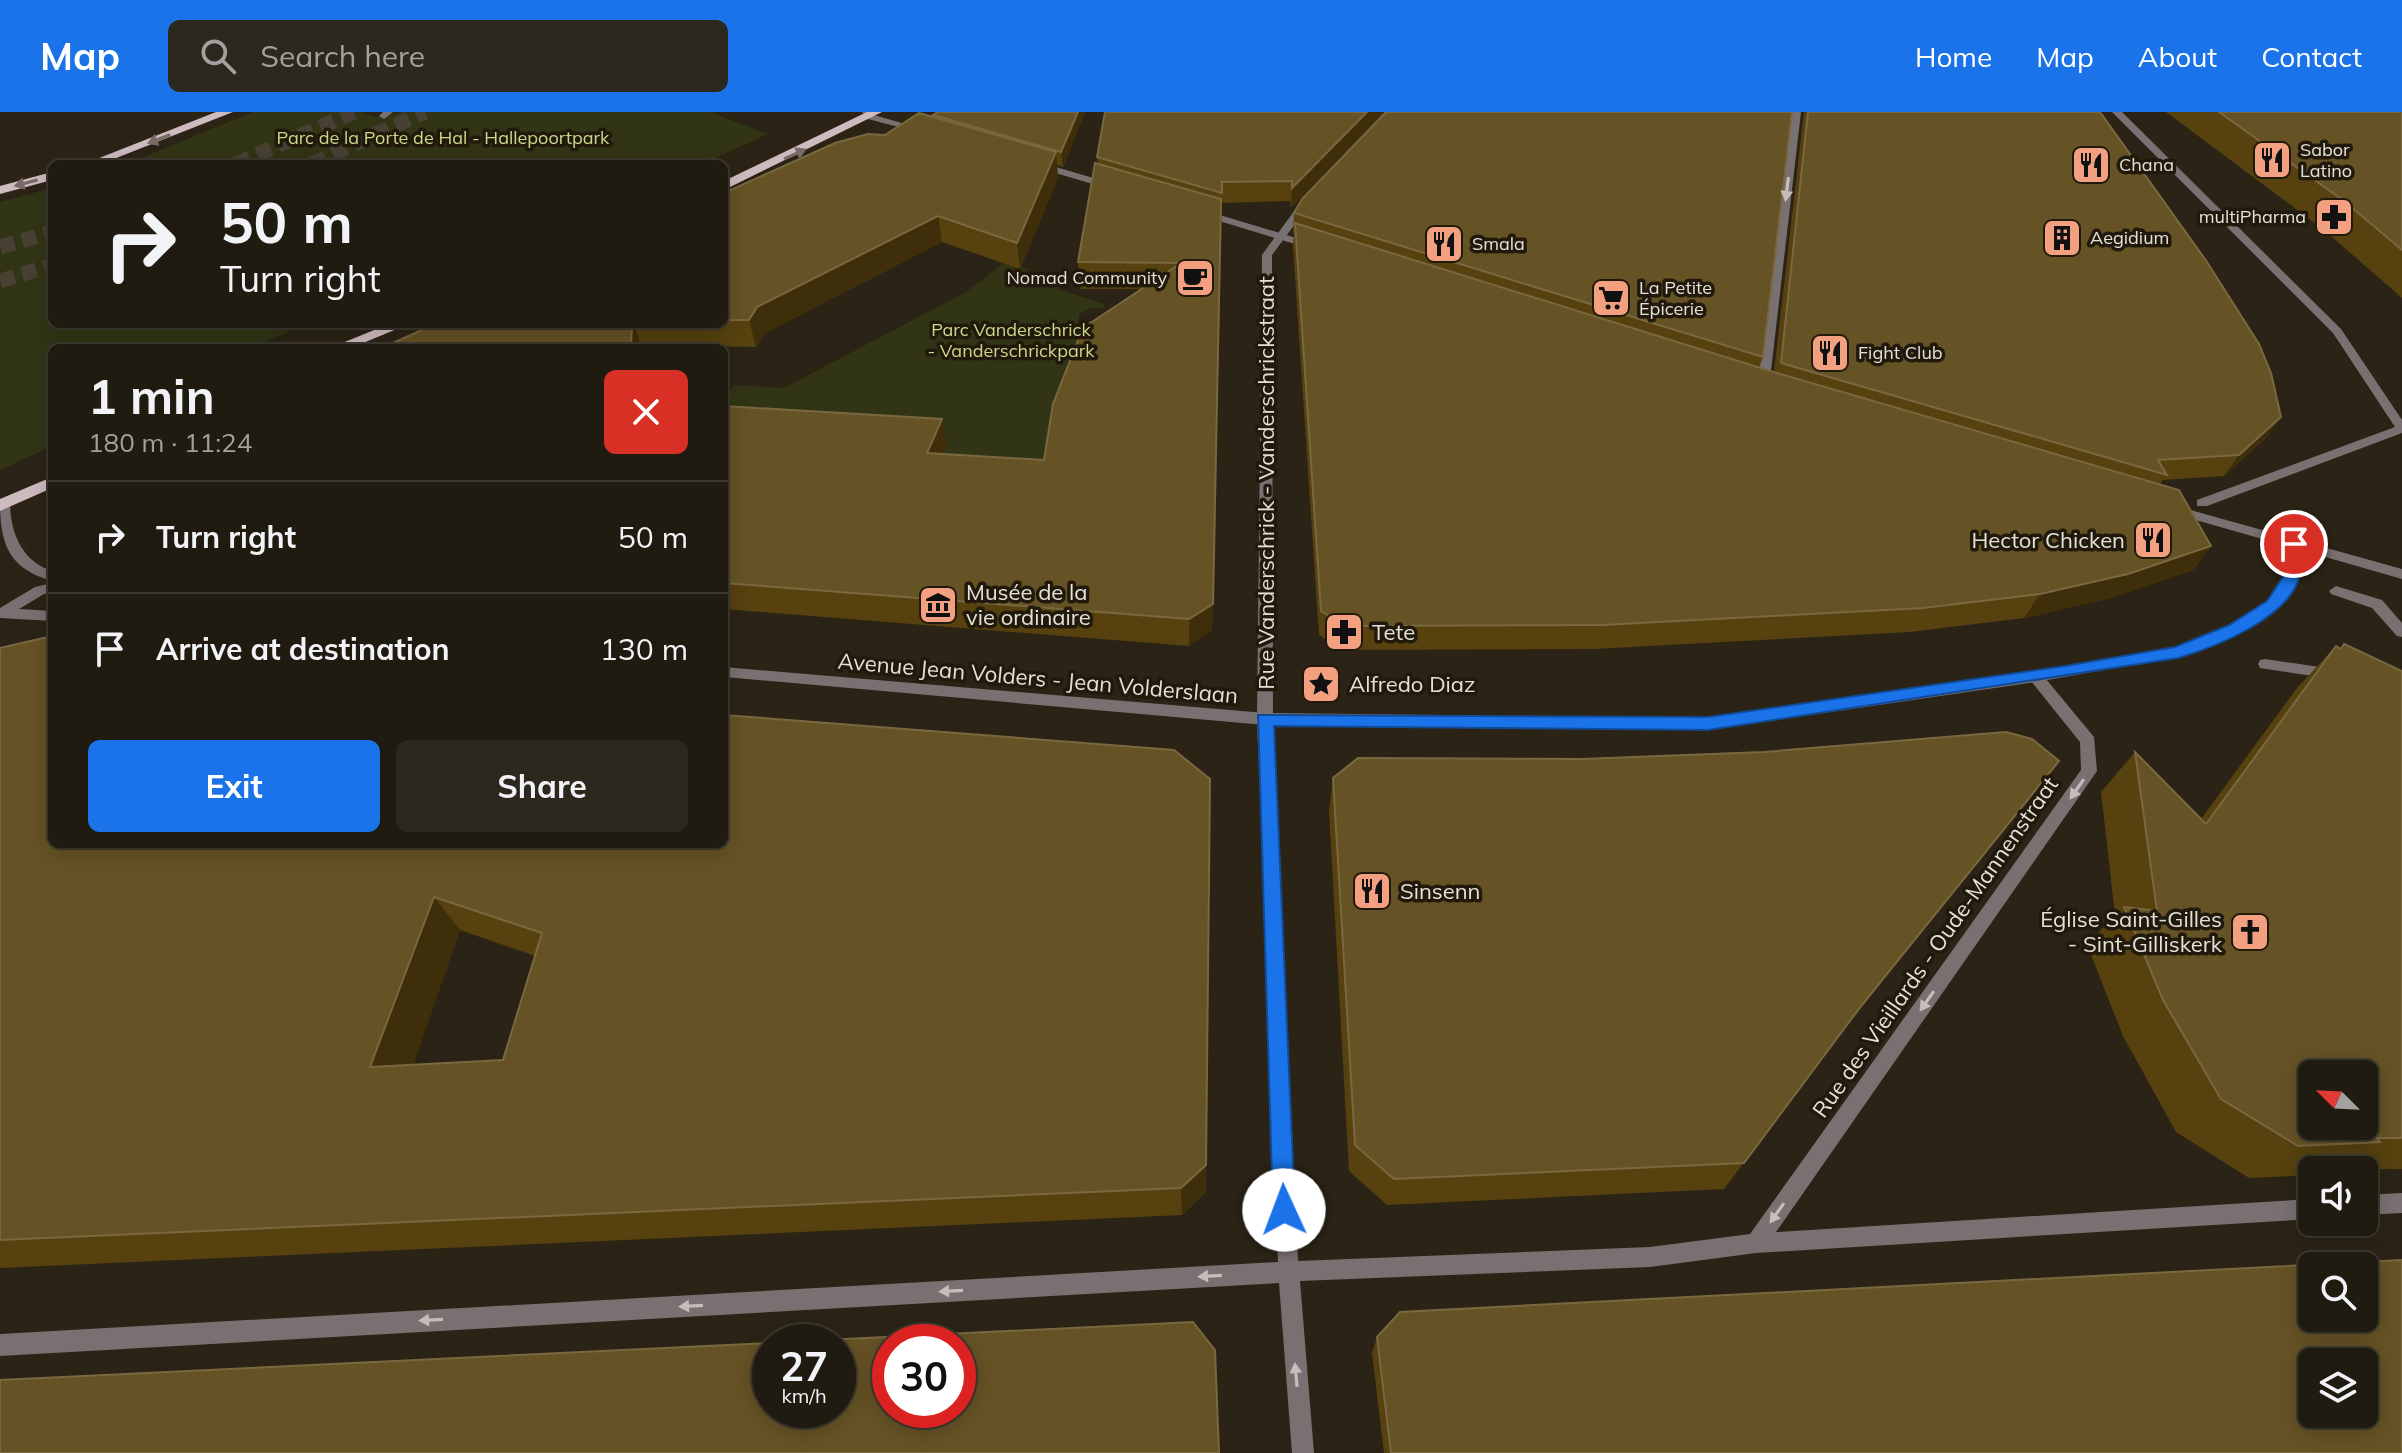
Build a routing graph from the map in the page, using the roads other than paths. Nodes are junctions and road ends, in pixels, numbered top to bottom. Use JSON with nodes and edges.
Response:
{"nodes":[{"id":1,"x":1796,"y":112,"type":"edge"},
{"id":2,"x":2117,"y":112,"type":"edge"},
{"id":3,"x":221,"y":113,"type":"edge"},
{"id":4,"x":871,"y":114,"type":"edge"},
{"id":5,"x":938,"y":135,"type":"edge"},
{"id":6,"x":1019,"y":159,"type":"edge"},
{"id":7,"x":100,"y":160,"type":"edge"},
{"id":8,"x":48,"y":177,"type":"edge"},
{"id":9,"x":728,"y":184,"type":"edge"},
{"id":10,"x":0,"y":190,"type":"edge"},
{"id":11,"x":1124,"y":190,"type":"edge"},
{"id":12,"x":1316,"y":192,"type":"edge"},
{"id":13,"x":1184,"y":208,"type":"edge"},
{"id":14,"x":1280,"y":236,"type":"junction"},
{"id":15,"x":1332,"y":252,"type":"edge"},
{"id":16,"x":391,"y":328,"type":"edge"},
{"id":17,"x":348,"y":344,"type":"edge"},
{"id":18,"x":1749,"y":383,"type":"edge"},
{"id":19,"x":1763,"y":388,"type":"junction"},
{"id":20,"x":1778,"y":392,"type":"edge"},
{"id":21,"x":2402,"y":428,"type":"edge"},
{"id":22,"x":48,"y":484,"type":"edge"},
{"id":23,"x":2202,"y":503,"type":"dead end"},
{"id":24,"x":2156,"y":504,"type":"edge"},
{"id":25,"x":1,"y":506,"type":"edge"},
{"id":26,"x":2294,"y":544,"type":"junction"},
{"id":27,"x":2402,"y":574,"type":"edge"},
{"id":28,"x":48,"y":575,"type":"edge"},
{"id":29,"x":48,"y":589,"type":"edge"},
{"id":30,"x":2336,"y":591,"type":"dead end"},
{"id":31,"x":1,"y":614,"type":"edge"},
{"id":32,"x":48,"y":616,"type":"edge"},
{"id":33,"x":2402,"y":632,"type":"edge"},
{"id":34,"x":2265,"y":664,"type":"dead end"},
{"id":35,"x":2293,"y":668,"type":"junction"},
{"id":36,"x":728,"y":672,"type":"edge"},
{"id":37,"x":2278,"y":675,"type":"dead end"},
{"id":38,"x":2036,"y":677,"type":"junction"},
{"id":39,"x":2355,"y":677,"type":"edge"},
{"id":40,"x":1265,"y":719,"type":"junction"},
{"id":41,"x":2402,"y":1203,"type":"edge"},
{"id":42,"x":2378,"y":1204,"type":"edge"},
{"id":43,"x":2298,"y":1210,"type":"edge"},
{"id":44,"x":1756,"y":1243,"type":"junction"},
{"id":45,"x":1288,"y":1272,"type":"junction"},
{"id":46,"x":0,"y":1345,"type":"edge"},
{"id":47,"x":1303,"y":1453,"type":"edge"}],
"edges":[{"from":1,"to":19,"type":"street","one_way":true},
{"from":2,"to":21,"type":"street"},
{"from":3,"to":7,"type":"main road","one_way":true},
{"from":4,"to":5,"type":"street"},
{"from":9,"to":4,"type":"main road","one_way":true},
{"from":6,"to":11,"type":"street"},
{"from":8,"to":10,"type":"main road","one_way":true},
{"from":12,"to":14,"type":"street","name":"Rue Vanderschrick - Vanderschrickstraat"},
{"from":13,"to":14,"type":"street"},
{"from":14,"to":15,"type":"street"},
{"from":14,"to":40,"type":"street","name":"Rue Vanderschrick - Vanderschrickstraat"},
{"from":16,"to":17,"type":"main road"},
{"from":18,"to":19,"type":"street"},
{"from":19,"to":20,"type":"street"},
{"from":21,"to":23,"type":"street"},
{"from":22,"to":25,"type":"main road"},
{"from":24,"to":26,"type":"street"},
{"from":25,"to":28,"type":"street"},
{"from":26,"to":27,"type":"street"},
{"from":26,"to":38,"type":"street","name":"Avenue Jean Volders - Jean Volderslaan"},
{"from":29,"to":31,"type":"street"},
{"from":30,"to":33,"type":"street"},
{"from":31,"to":32,"type":"street"},
{"from":34,"to":35,"type":"street"},
{"from":35,"to":37,"type":"street"},
{"from":35,"to":39,"type":"street"},
{"from":36,"to":40,"type":"street","name":"Avenue Jean Volders - Jean Volderslaan"},
{"from":38,"to":40,"type":"street","name":"Avenue Jean Volders - Jean Volderslaan"},
{"from":38,"to":44,"type":"street","name":"Rue des Vieillards - Oude-Mannenstraat","one_way":true},
{"from":40,"to":45,"type":"street","name":"Rue Vanderschrick - Vanderschrickstraat"},
{"from":41,"to":42,"type":"street"},
{"from":43,"to":44,"type":"street"},
{"from":44,"to":45,"type":"street"},
{"from":45,"to":46,"type":"street","one_way":true},
{"from":47,"to":45,"type":"street","name":"Rue Vanderschrick - Vanderschrickstraat","one_way":true}]}
